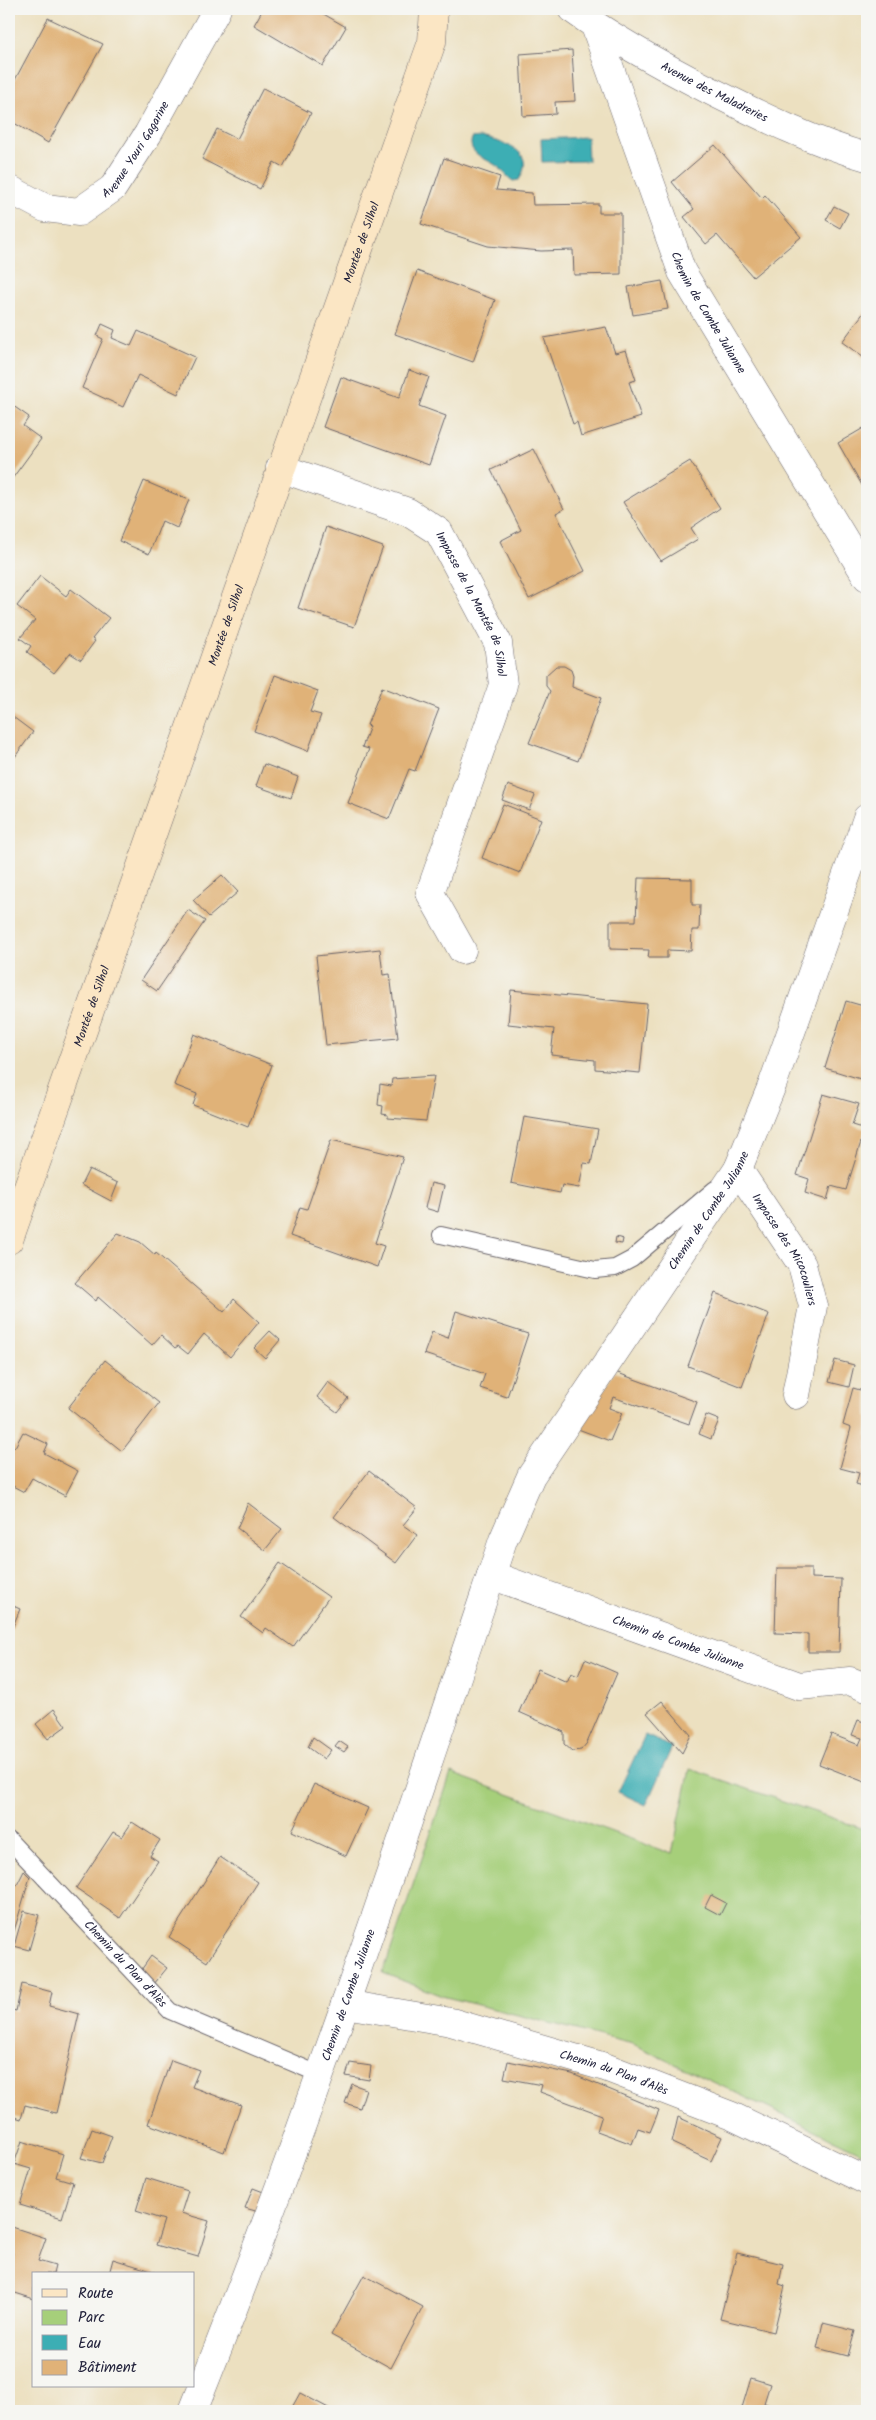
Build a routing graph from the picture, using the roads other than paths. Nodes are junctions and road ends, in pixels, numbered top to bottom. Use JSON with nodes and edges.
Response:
{"nodes":[{"id":1,"x":217,"y":9,"type":"edge"},
{"id":2,"x":434,"y":9,"type":"edge"},
{"id":3,"x":572,"y":9,"type":"edge"},
{"id":4,"x":595,"y":26,"type":"junction"},
{"id":5,"x":867,"y":157,"type":"edge"},
{"id":6,"x":9,"y":189,"type":"edge"},
{"id":7,"x":280,"y":468,"type":"junction"},
{"id":8,"x":867,"y":577,"type":"edge"},
{"id":9,"x":867,"y":818,"type":"edge"},
{"id":10,"x":462,"y":950,"type":"dead end"},
{"id":11,"x":738,"y":1169,"type":"junction"},
{"id":12,"x":441,"y":1235,"type":"dead end"},
{"id":13,"x":9,"y":1240,"type":"edge"},
{"id":14,"x":796,"y":1395,"type":"dead end"},
{"id":15,"x":491,"y":1575,"type":"junction"},
{"id":16,"x":867,"y":1688,"type":"edge"},
{"id":17,"x":9,"y":1840,"type":"edge"},
{"id":18,"x":345,"y":2004,"type":"junction"},
{"id":19,"x":320,"y":2075,"type":"junction"},
{"id":20,"x":867,"y":2181,"type":"edge"},
{"id":21,"x":193,"y":2411,"type":"edge"}],
"edges":[{"from":1,"to":6,"type":"street","name":"Avenue Youri Gagarine"},
{"from":2,"to":7,"type":"main road","name":"Montée de Silhol"},
{"from":3,"to":4,"type":"street","name":"Avenue des Maladreries"},
{"from":4,"to":5,"type":"street","name":"Avenue des Maladreries"},
{"from":4,"to":8,"type":"street","name":"Chemin de Combe Julianne"},
{"from":7,"to":10,"type":"street","name":"Impasse de la Montée de Silhol"},
{"from":7,"to":13,"type":"main road","name":"Montée de Silhol"},
{"from":9,"to":11,"type":"street","name":"Chemin de Combe Julianne"},
{"from":11,"to":12,"type":"lane"},
{"from":11,"to":14,"type":"street","name":"Impasse des Micocouliers"},
{"from":11,"to":15,"type":"street","name":"Chemin de Combe Julianne"},
{"from":15,"to":16,"type":"street","name":"Chemin de Combe Julianne"},
{"from":15,"to":18,"type":"street","name":"Chemin de Combe Julianne"},
{"from":17,"to":19,"type":"lane","name":"Chemin du Plan d'Alès"},
{"from":18,"to":19,"type":"street","name":"Chemin de Combe Julianne"},
{"from":18,"to":20,"type":"street","name":"Chemin du Plan d'Alès"},
{"from":19,"to":21,"type":"street","name":"Chemin de Combe Julianne"}]}
